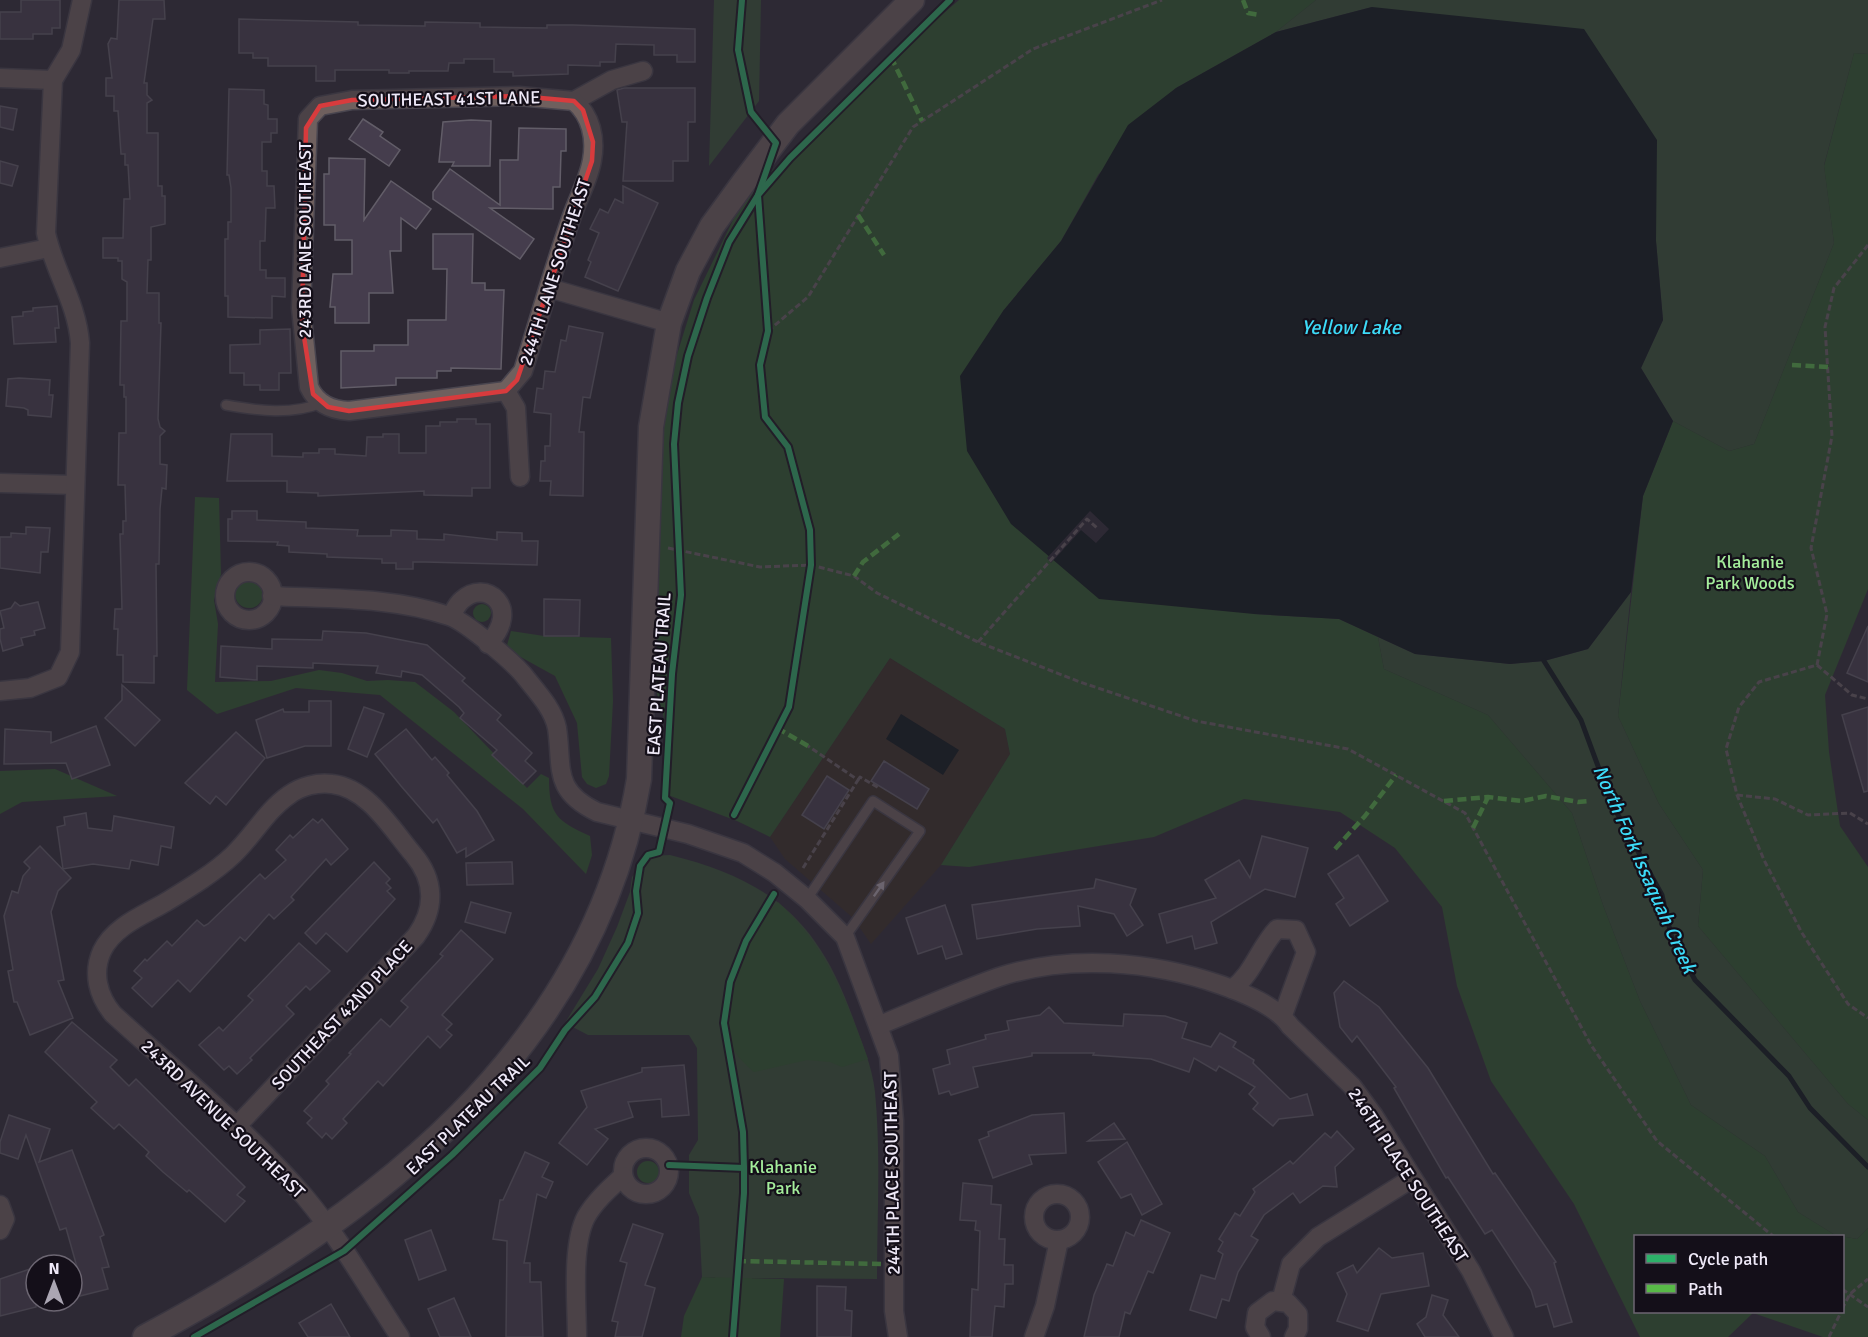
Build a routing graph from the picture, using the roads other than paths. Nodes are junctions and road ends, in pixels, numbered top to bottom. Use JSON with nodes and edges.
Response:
{"nodes":[{"id":1,"x":82,"y":0,"type":"edge"},
{"id":2,"x":912,"y":0,"type":"edge"},
{"id":3,"x":643,"y":70,"type":"dead end"},
{"id":4,"x":0,"y":78,"type":"edge"},
{"id":5,"x":53,"y":81,"type":"junction"},
{"id":6,"x":574,"y":101,"type":"junction"},
{"id":7,"x":320,"y":106,"type":"joint"},
{"id":8,"x":50,"y":248,"type":"junction"},
{"id":9,"x":0,"y":258,"type":"edge"},
{"id":10,"x":549,"y":288,"type":"junction"},
{"id":11,"x":669,"y":323,"type":"junction"},
{"id":12,"x":506,"y":391,"type":"junction"},
{"id":13,"x":226,"y":405,"type":"dead end"},
{"id":14,"x":325,"y":405,"type":"junction"},
{"id":15,"x":520,"y":477,"type":"dead end"},
{"id":16,"x":0,"y":483,"type":"edge"},
{"id":17,"x":75,"y":484,"type":"junction"},
{"id":18,"x":273,"y":596,"type":"dead end"},
{"id":19,"x":451,"y":616,"type":"junction"},
{"id":20,"x":488,"y":644,"type":"junction"},
{"id":21,"x":0,"y":691,"type":"edge"},
{"id":22,"x":632,"y":821,"type":"junction"},
{"id":23,"x":807,"y":899,"type":"junction"},
{"id":24,"x":118,"y":930,"type":"joint"},
{"id":25,"x":845,"y":937,"type":"junction"},
{"id":26,"x":1232,"y":989,"type":"junction"},
{"id":27,"x":1282,"y":1015,"type":"junction"},
{"id":28,"x":880,"y":1025,"type":"junction"},
{"id":29,"x":236,"y":1127,"type":"junction"},
{"id":30,"x":623,"y":1176,"type":"dead end"},
{"id":31,"x":1411,"y":1179,"type":"junction"},
{"id":32,"x":0,"y":1205,"type":"edge"},
{"id":33,"x":328,"y":1227,"type":"junction"},
{"id":34,"x":0,"y":1230,"type":"edge"},
{"id":35,"x":1059,"y":1240,"type":"dead end"},
{"id":36,"x":1281,"y":1301,"type":"junction"},
{"id":37,"x":145,"y":1337,"type":"edge"},
{"id":38,"x":400,"y":1337,"type":"edge"},
{"id":39,"x":578,"y":1337,"type":"edge"},
{"id":40,"x":898,"y":1337,"type":"edge"},
{"id":41,"x":1034,"y":1337,"type":"edge"},
{"id":42,"x":1261,"y":1337,"type":"edge"},
{"id":43,"x":1294,"y":1337,"type":"edge"},
{"id":44,"x":1504,"y":1337,"type":"edge"}],
"edges":[{"from":1,"to":5,"type":"street"},
{"from":2,"to":11,"type":"street"},
{"from":3,"to":6,"type":"street"},
{"from":4,"to":5,"type":"street"},
{"from":5,"to":8,"type":"street"},
{"from":6,"to":7,"type":"street","name":"SOUTHEAST 41ST LANE"},
{"from":6,"to":10,"type":"street","name":"244TH LANE SOUTHEAST"},
{"from":7,"to":14,"type":"street","name":"243RD LANE SOUTHEAST"},
{"from":8,"to":9,"type":"street"},
{"from":8,"to":17,"type":"street"},
{"from":10,"to":11,"type":"street"},
{"from":10,"to":12,"type":"street","name":"244TH LANE SOUTHEAST"},
{"from":11,"to":22,"type":"street"},
{"from":12,"to":14,"type":"street"},
{"from":12,"to":15,"type":"street"},
{"from":13,"to":14,"type":"lane"},
{"from":16,"to":17,"type":"street"},
{"from":17,"to":21,"type":"street"},
{"from":18,"to":19,"type":"street","name":"244TH PLACE SOUTHEAST"},
{"from":19,"to":20,"type":"street","name":"244TH PLACE SOUTHEAST"},
{"from":19,"to":20,"type":"street"},
{"from":20,"to":22,"type":"street","name":"244TH PLACE SOUTHEAST"},
{"from":22,"to":23,"type":"street","name":"244TH PLACE SOUTHEAST"},
{"from":22,"to":33,"type":"street"},
{"from":23,"to":25,"type":"street","name":"244TH PLACE SOUTHEAST"},
{"from":25,"to":23,"type":"lane","one_way":true},
{"from":24,"to":29,"type":"street","name":"243RD AVENUE SOUTHEAST"},
{"from":24,"to":29,"type":"street","name":"SOUTHEAST 42ND PLACE"},
{"from":25,"to":28,"type":"street","name":"244TH PLACE SOUTHEAST"},
{"from":26,"to":27,"type":"street","name":"246TH PLACE SOUTHEAST"},
{"from":26,"to":27,"type":"street"},
{"from":26,"to":28,"type":"street"},
{"from":27,"to":31,"type":"street","name":"246TH PLACE SOUTHEAST"},
{"from":28,"to":40,"type":"street","name":"244TH PLACE SOUTHEAST"},
{"from":29,"to":33,"type":"street","name":"243RD AVENUE SOUTHEAST"},
{"from":30,"to":39,"type":"street"},
{"from":31,"to":36,"type":"street"},
{"from":31,"to":44,"type":"street","name":"246TH PLACE SOUTHEAST"},
{"from":32,"to":34,"type":"street"},
{"from":33,"to":37,"type":"street"},
{"from":33,"to":38,"type":"street","name":"243RD AVENUE SOUTHEAST"},
{"from":35,"to":41,"type":"street"},
{"from":36,"to":42,"type":"street"},
{"from":36,"to":43,"type":"street"}]}
